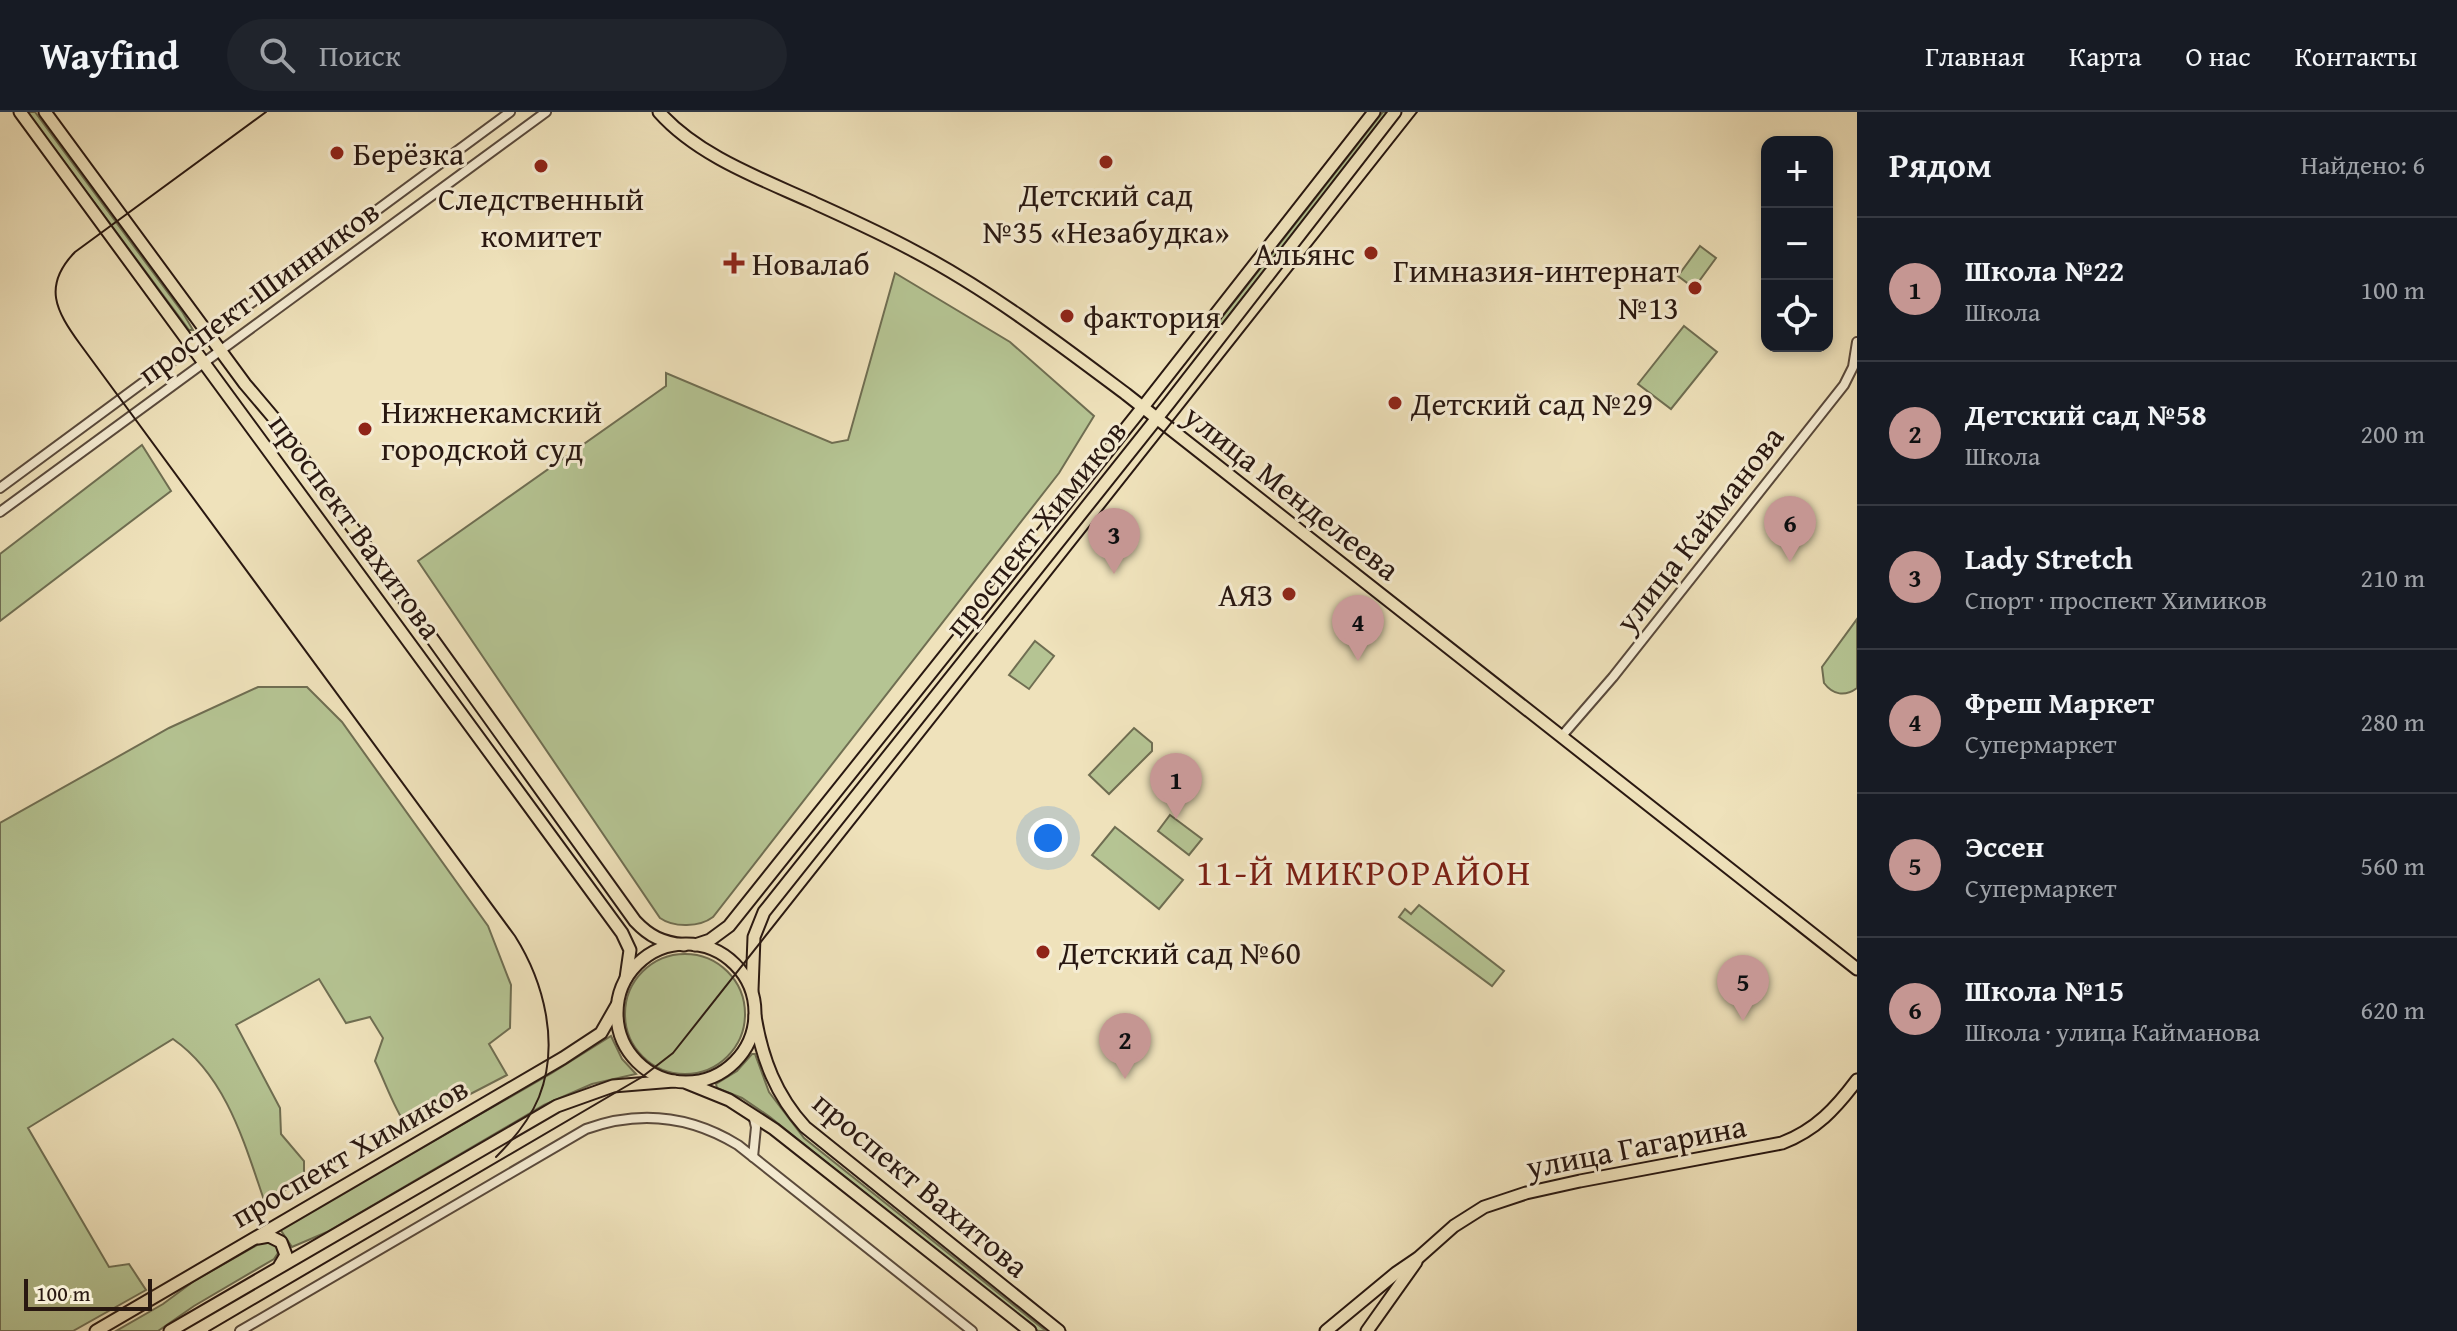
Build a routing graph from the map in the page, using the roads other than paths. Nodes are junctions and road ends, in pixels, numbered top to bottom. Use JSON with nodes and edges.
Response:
{"nodes":[{"id":1,"x":20,"y":112,"type":"edge"},
{"id":2,"x":45,"y":112,"type":"edge"},
{"id":3,"x":510,"y":112,"type":"edge"},
{"id":4,"x":546,"y":112,"type":"edge"},
{"id":5,"x":659,"y":112,"type":"edge"},
{"id":6,"x":1374,"y":112,"type":"edge"},
{"id":7,"x":1395,"y":112,"type":"edge"},
{"id":8,"x":353,"y":228,"type":"junction"},
{"id":9,"x":365,"y":244,"type":"junction"},
{"id":10,"x":208,"y":334,"type":"junction"},
{"id":11,"x":1196,"y":338,"type":"junction"},
{"id":12,"x":1857,"y":342,"type":"edge"},
{"id":13,"x":191,"y":346,"type":"junction"},
{"id":14,"x":220,"y":350,"type":"junction"},
{"id":15,"x":1209,"y":352,"type":"junction"},
{"id":16,"x":203,"y":362,"type":"junction"},
{"id":17,"x":1143,"y":407,"type":"junction"},
{"id":18,"x":1157,"y":418,"type":"junction"},
{"id":19,"x":35,"y":462,"type":"junction"},
{"id":20,"x":47,"y":477,"type":"junction"},
{"id":21,"x":0,"y":488,"type":"edge"},
{"id":22,"x":0,"y":512,"type":"edge"},
{"id":23,"x":1012,"y":570,"type":"junction"},
{"id":24,"x":1026,"y":580,"type":"junction"},
{"id":25,"x":1561,"y":737,"type":"junction"},
{"id":26,"x":689,"y":945,"type":"junction"},
{"id":27,"x":1857,"y":969,"type":"edge"},
{"id":28,"x":626,"y":978,"type":"junction"},
{"id":29,"x":752,"y":990,"type":"junction"},
{"id":30,"x":617,"y":1005,"type":"junction"},
{"id":31,"x":755,"y":1016,"type":"junction"},
{"id":32,"x":1857,"y":1080,"type":"edge"},
{"id":33,"x":674,"y":1081,"type":"junction"},
{"id":34,"x":687,"y":1083,"type":"junction"},
{"id":35,"x":752,"y":1114,"type":"junction"},
{"id":36,"x":753,"y":1157,"type":"junction"},
{"id":37,"x":251,"y":1239,"type":"junction"},
{"id":38,"x":1418,"y":1258,"type":"junction"},
{"id":39,"x":277,"y":1268,"type":"junction"},
{"id":40,"x":96,"y":1331,"type":"edge"},
{"id":41,"x":170,"y":1331,"type":"edge"},
{"id":42,"x":240,"y":1331,"type":"edge"},
{"id":43,"x":972,"y":1331,"type":"edge"},
{"id":44,"x":1030,"y":1331,"type":"edge"},
{"id":45,"x":1059,"y":1331,"type":"edge"},
{"id":46,"x":1326,"y":1331,"type":"edge"},
{"id":47,"x":1367,"y":1331,"type":"edge"}],
"edges":[{"from":1,"to":13,"type":"main road","name":"проспект Вахитова"},
{"from":2,"to":10,"type":"main road","name":"проспект Вахитова"},
{"from":3,"to":8,"type":"street","name":"проспект Шинников"},
{"from":4,"to":9,"type":"street","name":"проспект Шинников"},
{"from":5,"to":17,"type":"main road","name":"улица Менделеева"},
{"from":6,"to":11,"type":"main road","name":"проспект Химиков"},
{"from":7,"to":15,"type":"main road","name":"проспект Химиков"},
{"from":8,"to":9,"type":"street"},
{"from":8,"to":10,"type":"street","name":"проспект Шинников"},
{"from":9,"to":14,"type":"street","name":"проспект Шинников"},
{"from":10,"to":13,"type":"street","name":"проспект Шинников"},
{"from":10,"to":14,"type":"main road","name":"проспект Вахитова"},
{"from":11,"to":15,"type":"main road"},
{"from":11,"to":17,"type":"main road","name":"проспект Химиков"},
{"from":12,"to":25,"type":"street","name":"улица Кайманова"},
{"from":13,"to":16,"type":"main road","name":"проспект Вахитова"},
{"from":13,"to":19,"type":"street","name":"проспект Шинников"},
{"from":14,"to":16,"type":"street","name":"проспект Шинников"},
{"from":14,"to":26,"type":"main road","name":"проспект Вахитова"},
{"from":15,"to":18,"type":"main road","name":"проспект Химиков"},
{"from":16,"to":20,"type":"street","name":"проспект Шинников"},
{"from":16,"to":28,"type":"main road","name":"проспект Вахитова"},
{"from":17,"to":18,"type":"main road","name":"улица Менделеева"},
{"from":17,"to":23,"type":"main road","name":"проспект Химиков"},
{"from":18,"to":24,"type":"main road","name":"проспект Химиков"},
{"from":18,"to":25,"type":"main road","name":"улица Менделеева"},
{"from":19,"to":20,"type":"street"},
{"from":19,"to":21,"type":"street","name":"проспект Шинников"},
{"from":20,"to":22,"type":"street","name":"проспект Шинников"},
{"from":23,"to":24,"type":"main road"},
{"from":23,"to":26,"type":"main road","name":"проспект Химиков"},
{"from":24,"to":29,"type":"main road","name":"проспект Химиков"},
{"from":25,"to":27,"type":"main road","name":"улица Менделеева"},
{"from":26,"to":28,"type":"main road"},
{"from":26,"to":29,"type":"main road","name":"проспект Вахитова"},
{"from":28,"to":30,"type":"main road","name":"проспект Вахитова"},
{"from":29,"to":31,"type":"main road","name":"проспект Вахитова"},
{"from":30,"to":33,"type":"main road","name":"проспект Вахитова"},
{"from":30,"to":37,"type":"main road","name":"проспект Химиков"},
{"from":31,"to":34,"type":"main road","name":"проспект Вахитова"},
{"from":31,"to":45,"type":"main road","name":"проспект Вахитова"},
{"from":32,"to":38,"type":"main road","name":"улица Гагарина"},
{"from":33,"to":34,"type":"main road","name":"проспект Вахитова"},
{"from":33,"to":39,"type":"main road","name":"проспект Химиков"},
{"from":34,"to":35,"type":"main road","name":"проспект Вахитова"},
{"from":35,"to":36,"type":"street"},
{"from":35,"to":44,"type":"main road","name":"проспект Вахитова"},
{"from":36,"to":42,"type":"street"},
{"from":36,"to":43,"type":"street"},
{"from":37,"to":39,"type":"main road"},
{"from":37,"to":40,"type":"main road","name":"проспект Химиков"},
{"from":38,"to":46,"type":"main road","name":"улица Гагарина"},
{"from":38,"to":47,"type":"main road","name":"улица Гагарина"},
{"from":39,"to":41,"type":"main road","name":"проспект Химиков"}]}
